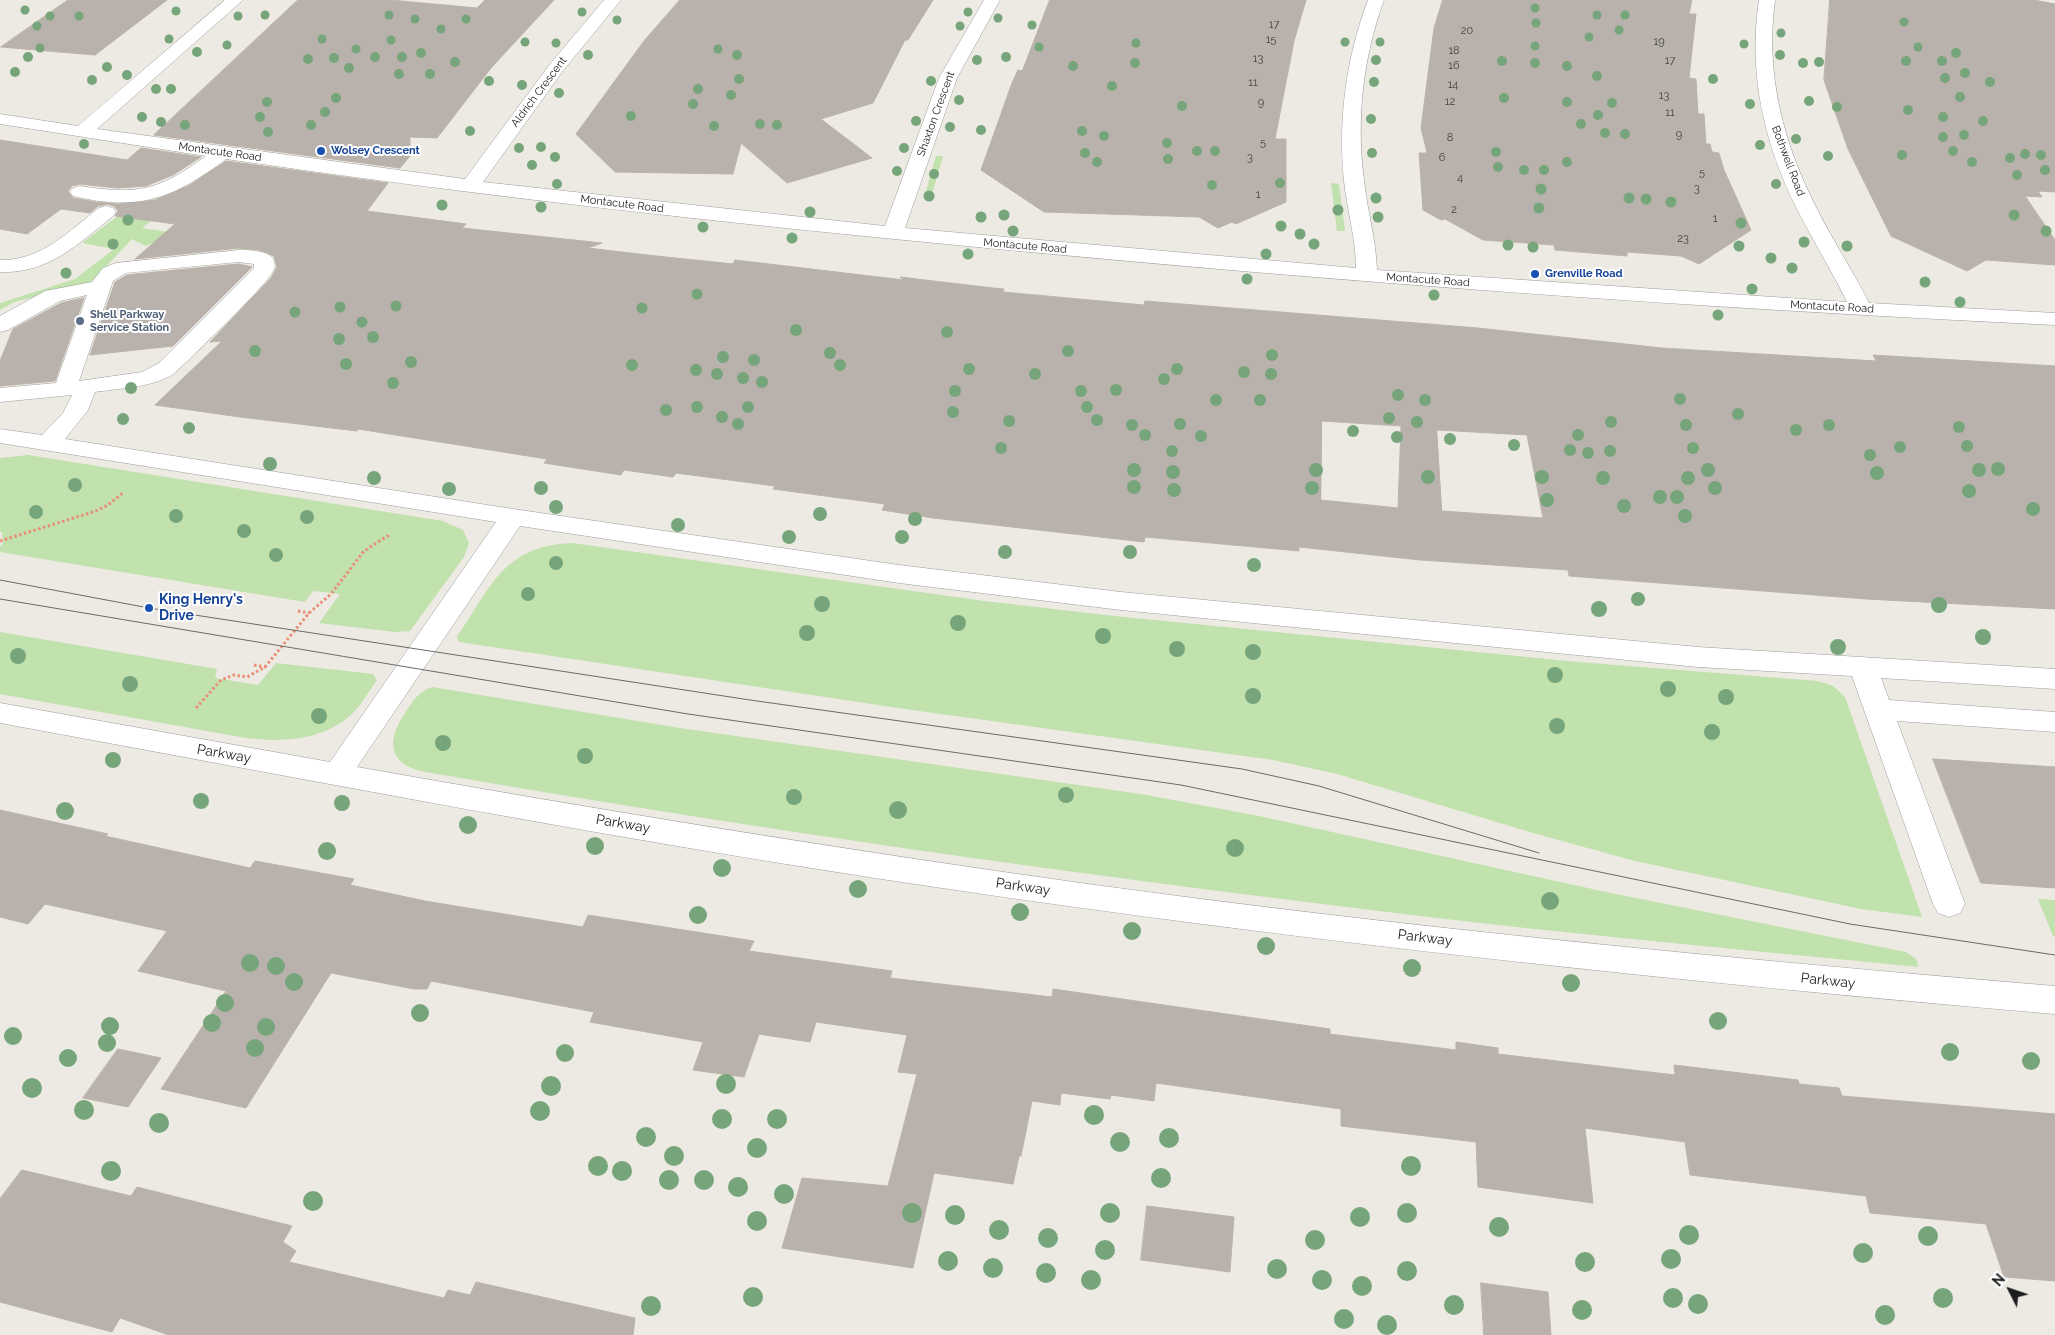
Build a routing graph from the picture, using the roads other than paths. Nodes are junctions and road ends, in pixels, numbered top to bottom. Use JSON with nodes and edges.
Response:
{"nodes":[{"id":1,"x":236,"y":0,"type":"edge"},
{"id":2,"x":613,"y":0,"type":"edge"},
{"id":3,"x":992,"y":0,"type":"edge"},
{"id":4,"x":1376,"y":0,"type":"edge"},
{"id":5,"x":1767,"y":0,"type":"edge"},
{"id":6,"x":0,"y":119,"type":"edge"},
{"id":7,"x":82,"y":132,"type":"junction"},
{"id":8,"x":222,"y":153,"type":"junction"},
{"id":9,"x":470,"y":186,"type":"junction"},
{"id":10,"x":80,"y":192,"type":"dead end"},
{"id":11,"x":106,"y":212,"type":"dead end"},
{"id":12,"x":893,"y":233,"type":"junction"},
{"id":13,"x":0,"y":266,"type":"edge"},
{"id":14,"x":1367,"y":275,"type":"junction"},
{"id":15,"x":101,"y":286,"type":"junction"},
{"id":16,"x":1861,"y":309,"type":"junction"},
{"id":17,"x":2055,"y":319,"type":"edge"},
{"id":18,"x":0,"y":325,"type":"edge"},
{"id":19,"x":75,"y":388,"type":"junction"},
{"id":20,"x":0,"y":395,"type":"edge"},
{"id":21,"x":0,"y":436,"type":"edge"},
{"id":22,"x":47,"y":444,"type":"junction"},
{"id":23,"x":513,"y":517,"type":"junction"},
{"id":24,"x":1863,"y":668,"type":"junction"},
{"id":25,"x":2055,"y":679,"type":"edge"},
{"id":26,"x":1879,"y":710,"type":"junction"},
{"id":27,"x":0,"y":713,"type":"edge"},
{"id":28,"x":2055,"y":722,"type":"edge"},
{"id":29,"x":337,"y":774,"type":"junction"},
{"id":30,"x":1949,"y":904,"type":"dead end"},
{"id":31,"x":2055,"y":1000,"type":"edge"}],
"edges":[{"from":1,"to":7,"type":"street"},
{"from":2,"to":9,"type":"street","name":"Aldrich Crescent"},
{"from":3,"to":12,"type":"street","name":"Shaxton Crescent"},
{"from":4,"to":14,"type":"street"},
{"from":5,"to":16,"type":"street","name":"Bothwell Road"},
{"from":6,"to":7,"type":"street","name":"Montacute Road"},
{"from":7,"to":8,"type":"street","name":"Montacute Road"},
{"from":8,"to":9,"type":"street","name":"Montacute Road"},
{"from":8,"to":10,"type":"street"},
{"from":9,"to":12,"type":"street","name":"Montacute Road"},
{"from":11,"to":13,"type":"street"},
{"from":12,"to":14,"type":"street","name":"Montacute Road"},
{"from":14,"to":16,"type":"street","name":"Montacute Road"},
{"from":15,"to":18,"type":"street"},
{"from":15,"to":19,"type":"street"},
{"from":15,"to":19,"type":"street"},
{"from":16,"to":17,"type":"street","name":"Montacute Road"},
{"from":19,"to":20,"type":"street"},
{"from":19,"to":22,"type":"street"},
{"from":21,"to":22,"type":"street"},
{"from":22,"to":23,"type":"street"},
{"from":23,"to":24,"type":"street"},
{"from":23,"to":29,"type":"street"},
{"from":24,"to":25,"type":"street"},
{"from":24,"to":26,"type":"street"},
{"from":26,"to":28,"type":"street"},
{"from":26,"to":30,"type":"street"},
{"from":27,"to":29,"type":"street","name":"Parkway"},
{"from":29,"to":31,"type":"street","name":"Parkway"}]}
